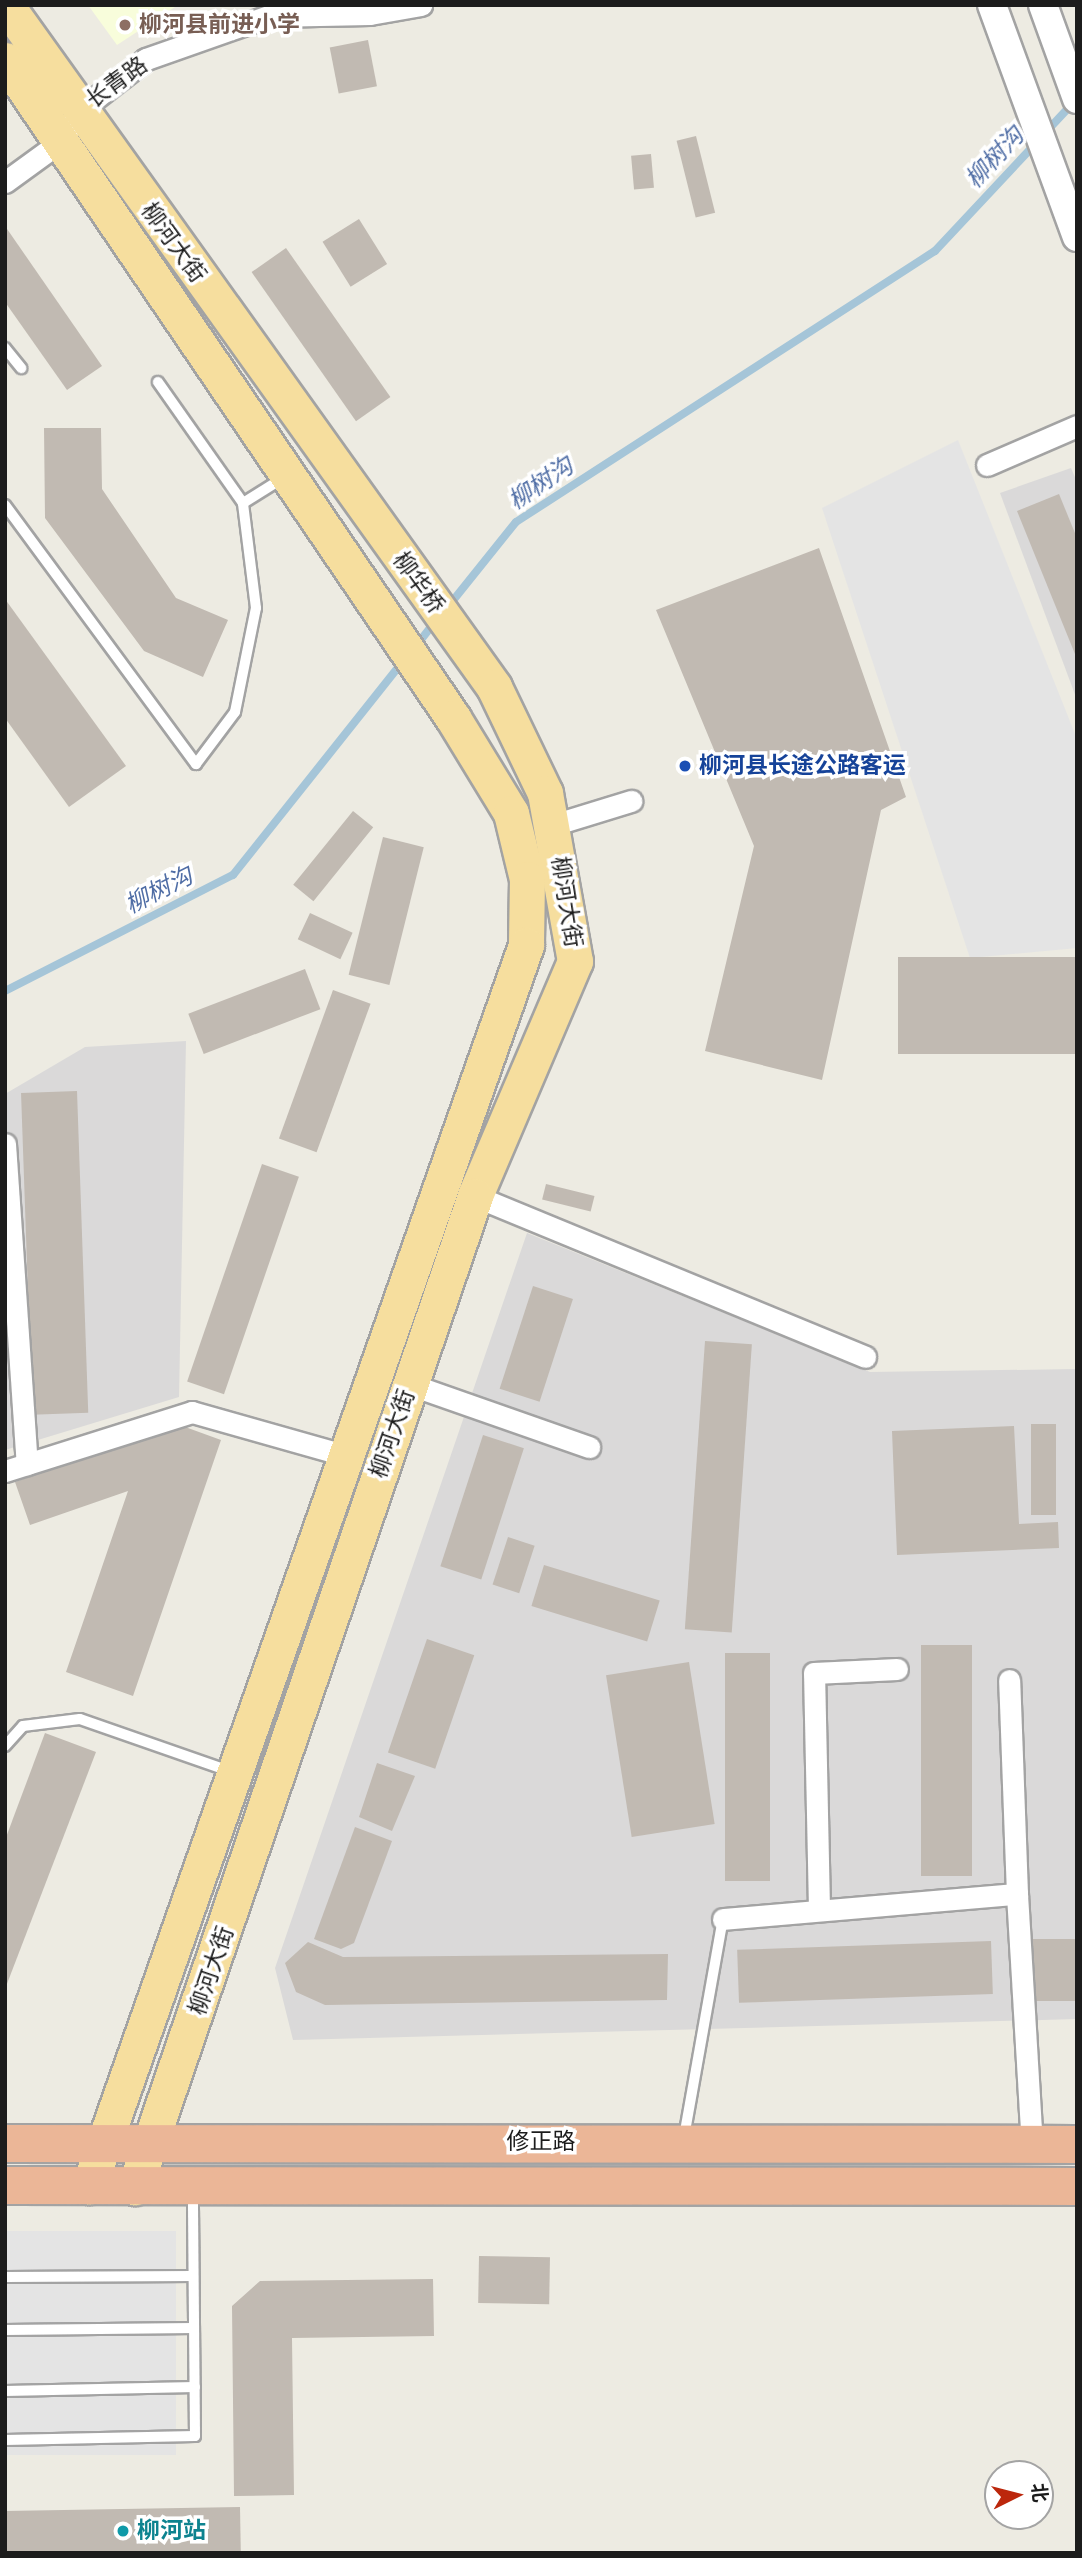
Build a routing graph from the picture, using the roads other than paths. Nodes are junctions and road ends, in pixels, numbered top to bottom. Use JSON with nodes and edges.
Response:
{"nodes":[{"id":1,"x":5,"y":5,"type":"edge"},
{"id":2,"x":421,"y":5,"type":"edge"},
{"id":3,"x":992,"y":5,"type":"edge"},
{"id":4,"x":1045,"y":12,"type":"edge"},
{"id":5,"x":5,"y":60,"type":"edge"},
{"id":6,"x":1077,"y":99,"type":"edge"},
{"id":7,"x":79,"y":111,"type":"junction"},
{"id":8,"x":60,"y":142,"type":"junction"},
{"id":9,"x":5,"y":182,"type":"edge"},
{"id":10,"x":1077,"y":237,"type":"edge"},
{"id":11,"x":5,"y":348,"type":"edge"},
{"id":12,"x":21,"y":368,"type":"dead end"},
{"id":13,"x":158,"y":382,"type":"dead end"},
{"id":14,"x":1077,"y":426,"type":"edge"},
{"id":15,"x":987,"y":465,"type":"dead end"},
{"id":16,"x":285,"y":476,"type":"junction"},
{"id":17,"x":343,"y":479,"type":"joint"},
{"id":18,"x":243,"y":503,"type":"junction"},
{"id":19,"x":5,"y":505,"type":"edge"},
{"id":20,"x":494,"y":687,"type":"joint"},
{"id":21,"x":631,"y":801,"type":"dead end"},
{"id":22,"x":552,"y":825,"type":"junction"},
{"id":23,"x":5,"y":1144,"type":"edge"},
{"id":24,"x":475,"y":1196,"type":"junction"},
{"id":25,"x":865,"y":1357,"type":"dead end"},
{"id":26,"x":410,"y":1384,"type":"junction"},
{"id":27,"x":589,"y":1447,"type":"dead end"},
{"id":28,"x":344,"y":1455,"type":"junction"},
{"id":29,"x":27,"y":1464,"type":"junction"},
{"id":30,"x":5,"y":1471,"type":"edge"},
{"id":31,"x":898,"y":1669,"type":"dead end"},
{"id":32,"x":1009,"y":1681,"type":"dead end"},
{"id":33,"x":5,"y":1746,"type":"edge"},
{"id":34,"x":232,"y":1772,"type":"junction"},
{"id":35,"x":1017,"y":1894,"type":"junction"},
{"id":36,"x":819,"y":1909,"type":"junction"},
{"id":37,"x":723,"y":1919,"type":"joint"},
{"id":38,"x":155,"y":2141,"type":"junction"},
{"id":39,"x":683,"y":2142,"type":"junction"},
{"id":40,"x":5,"y":2143,"type":"edge"},
{"id":41,"x":99,"y":2144,"type":"junction"},
{"id":42,"x":1032,"y":2144,"type":"junction"},
{"id":43,"x":1077,"y":2144,"type":"edge"},
{"id":44,"x":5,"y":2185,"type":"edge"},
{"id":45,"x":89,"y":2186,"type":"junction"},
{"id":46,"x":1077,"y":2186,"type":"edge"},
{"id":47,"x":135,"y":2187,"type":"junction"},
{"id":48,"x":193,"y":2187,"type":"junction"},
{"id":49,"x":193,"y":2276,"type":"junction"},
{"id":50,"x":5,"y":2277,"type":"edge"},
{"id":51,"x":194,"y":2328,"type":"junction"},
{"id":52,"x":5,"y":2330,"type":"edge"},
{"id":53,"x":195,"y":2387,"type":"junction"},
{"id":54,"x":5,"y":2391,"type":"edge"},
{"id":55,"x":5,"y":2440,"type":"edge"}],
"edges":[{"from":1,"to":7,"type":"main road","name":"柳河大街"},
{"from":2,"to":7,"type":"street","name":"长青路"},
{"from":3,"to":10,"type":"street"},
{"from":4,"to":6,"type":"street"},
{"from":5,"to":8,"type":"main road","name":"柳河大街"},
{"from":7,"to":8,"type":"street","name":"长青路"},
{"from":7,"to":17,"type":"main road","name":"柳河大街"},
{"from":8,"to":9,"type":"street","name":"长青路"},
{"from":8,"to":16,"type":"main road","name":"柳河大街"},
{"from":11,"to":12,"type":"lane"},
{"from":13,"to":18,"type":"lane"},
{"from":14,"to":15,"type":"street"},
{"from":16,"to":18,"type":"lane"},
{"from":16,"to":28,"type":"main road","name":"柳河大街"},
{"from":17,"to":20,"type":"main road","name":"柳华桥"},
{"from":18,"to":19,"type":"lane"},
{"from":20,"to":22,"type":"main road","name":"柳河大街"},
{"from":21,"to":22,"type":"street"},
{"from":22,"to":24,"type":"main road","name":"柳河大街"},
{"from":23,"to":29,"type":"street"},
{"from":24,"to":25,"type":"street"},
{"from":24,"to":26,"type":"main road","name":"柳河大街"},
{"from":26,"to":27,"type":"street"},
{"from":26,"to":38,"type":"main road","name":"柳河大街"},
{"from":28,"to":29,"type":"street"},
{"from":28,"to":34,"type":"main road","name":"柳河大街"},
{"from":29,"to":30,"type":"street"},
{"from":31,"to":36,"type":"street"},
{"from":32,"to":35,"type":"street"},
{"from":33,"to":34,"type":"lane"},
{"from":34,"to":41,"type":"main road","name":"柳河大街"},
{"from":35,"to":36,"type":"street"},
{"from":35,"to":42,"type":"street"},
{"from":36,"to":37,"type":"street"},
{"from":37,"to":39,"type":"lane"},
{"from":38,"to":39,"type":"highway","name":"修正路"},
{"from":38,"to":41,"type":"highway","name":"修正路"},
{"from":38,"to":47,"type":"main road","name":"柳河大街"},
{"from":39,"to":42,"type":"highway","name":"修正路"},
{"from":40,"to":41,"type":"highway","name":"修正路"},
{"from":41,"to":45,"type":"main road","name":"柳河大街"},
{"from":42,"to":43,"type":"highway","name":"修正路"},
{"from":44,"to":45,"type":"highway","name":"修正路"},
{"from":45,"to":47,"type":"highway","name":"修正路"},
{"from":46,"to":48,"type":"highway","name":"修正路"},
{"from":47,"to":48,"type":"highway","name":"修正路"},
{"from":48,"to":49,"type":"lane"},
{"from":49,"to":50,"type":"lane"},
{"from":49,"to":51,"type":"lane"},
{"from":51,"to":52,"type":"lane"},
{"from":51,"to":53,"type":"lane"},
{"from":53,"to":54,"type":"lane"},
{"from":53,"to":55,"type":"lane"}]}
